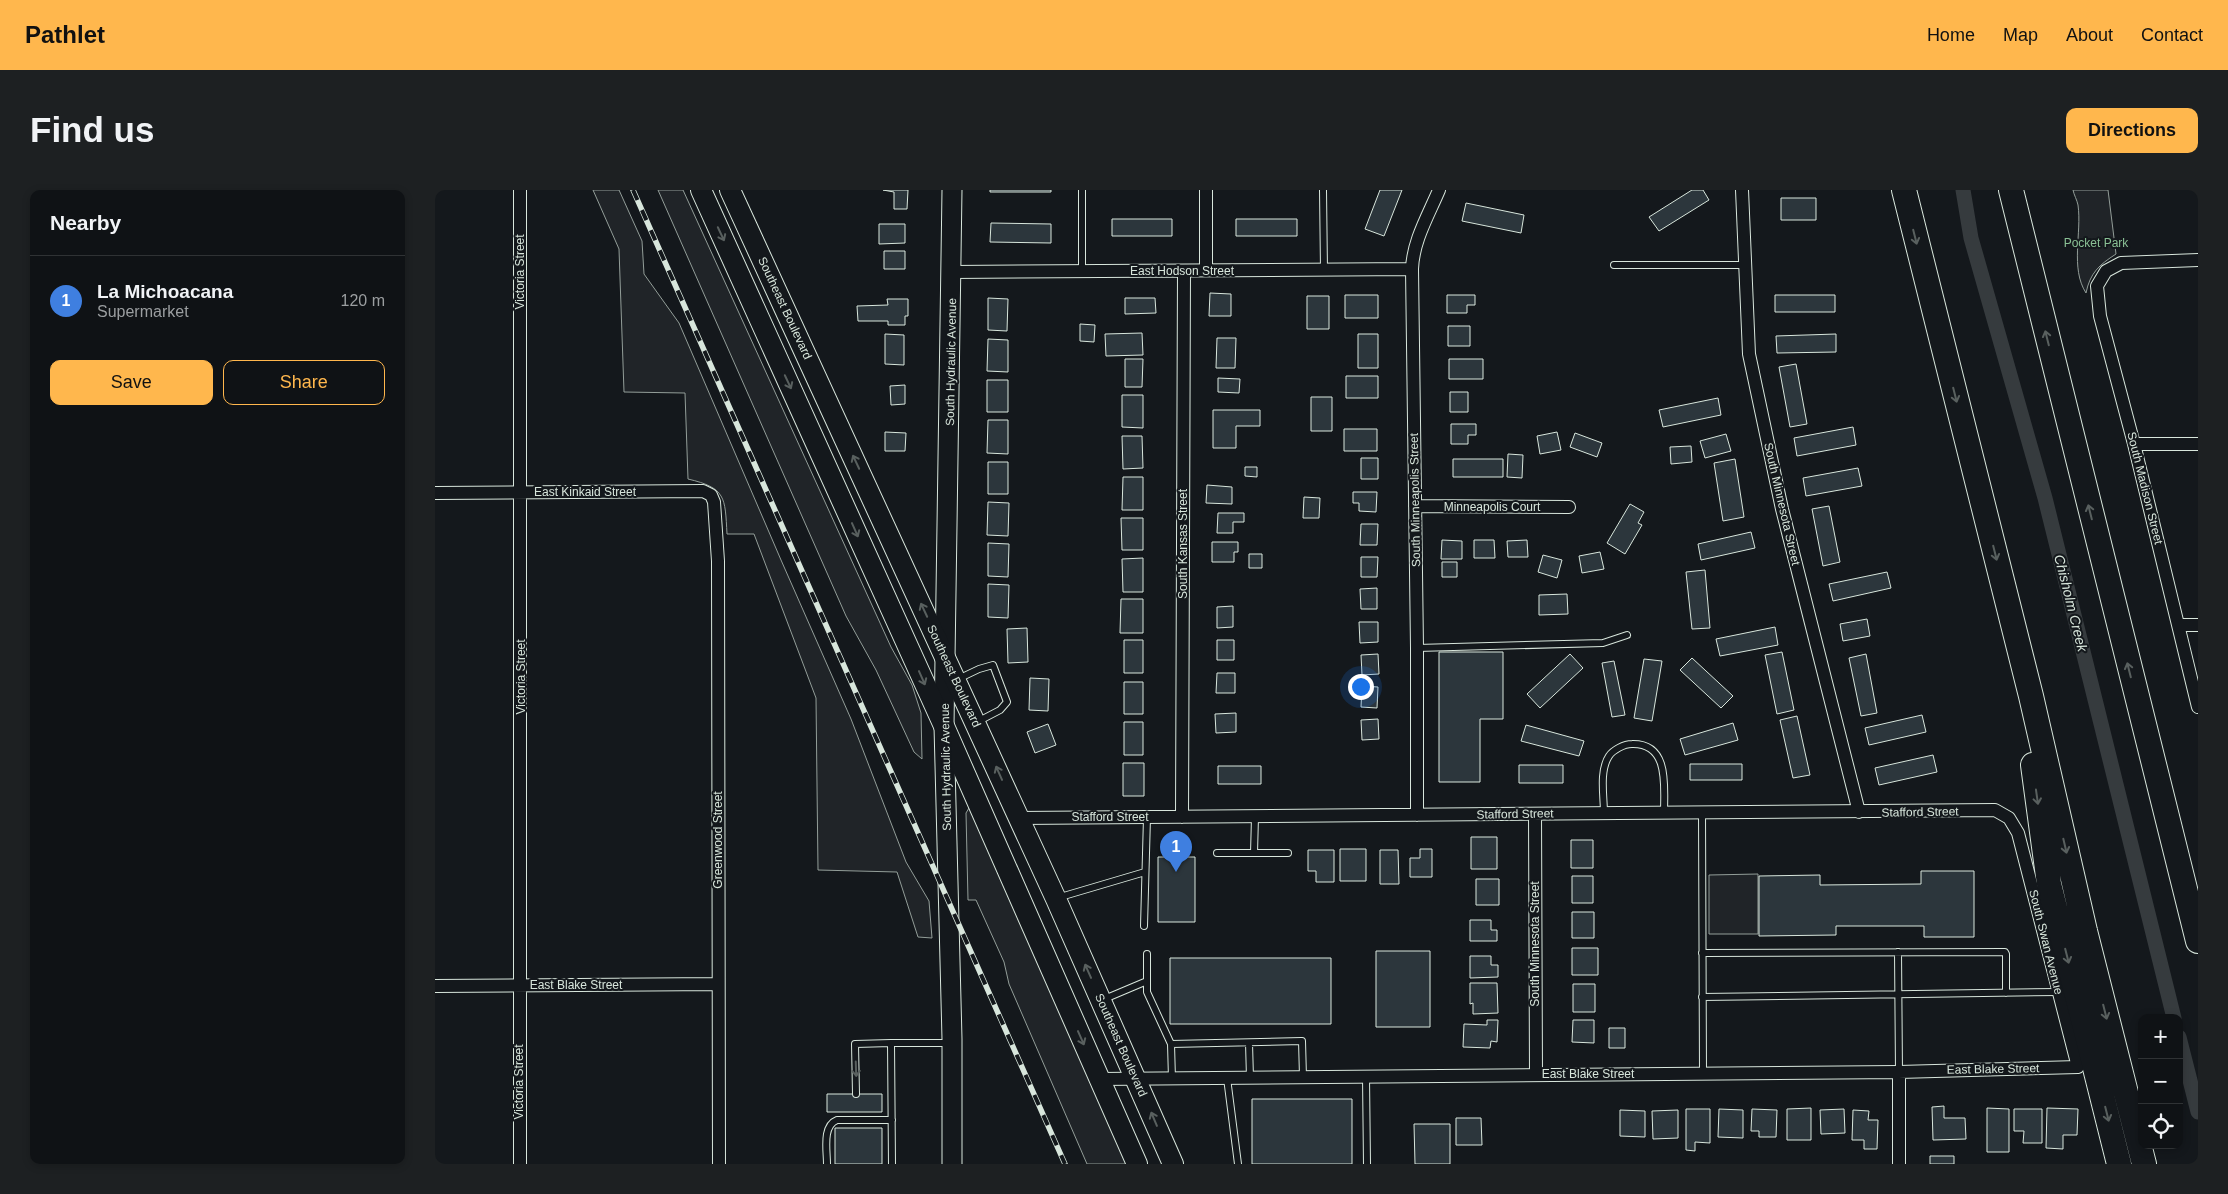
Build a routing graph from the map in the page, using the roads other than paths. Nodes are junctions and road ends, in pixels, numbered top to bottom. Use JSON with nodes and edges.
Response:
{"nodes":[{"id":1,"x":520,"y":190,"type":"edge"},
{"id":2,"x":701,"y":190,"type":"edge"},
{"id":3,"x":730,"y":190,"type":"edge"},
{"id":4,"x":953,"y":190,"type":"edge"},
{"id":5,"x":1081,"y":190,"type":"edge"},
{"id":6,"x":1206,"y":190,"type":"edge"},
{"id":7,"x":1323,"y":190,"type":"edge"},
{"id":8,"x":1439,"y":190,"type":"edge"},
{"id":9,"x":1742,"y":190,"type":"edge"},
{"id":10,"x":1904,"y":190,"type":"edge"},
{"id":11,"x":2011,"y":190,"type":"edge"},
{"id":12,"x":2198,"y":260,"type":"edge"},
{"id":13,"x":1744,"y":264,"type":"junction"},
{"id":14,"x":1614,"y":265,"type":"dead end"},
{"id":15,"x":1412,"y":269,"type":"junction"},
{"id":16,"x":1206,"y":270,"type":"junction"},
{"id":17,"x":1324,"y":270,"type":"junction"},
{"id":18,"x":1082,"y":271,"type":"junction"},
{"id":19,"x":1184,"y":271,"type":"junction"},
{"id":20,"x":953,"y":272,"type":"junction"},
{"id":21,"x":2134,"y":444,"type":"junction"},
{"id":22,"x":2198,"y":444,"type":"edge"},
{"id":23,"x":521,"y":492,"type":"junction"},
{"id":24,"x":435,"y":493,"type":"edge"},
{"id":25,"x":1415,"y":506,"type":"junction"},
{"id":26,"x":1569,"y":507,"type":"dead end"},
{"id":27,"x":715,"y":517,"type":"joint"},
{"id":28,"x":2178,"y":625,"type":"junction"},
{"id":29,"x":2198,"y":625,"type":"edge"},
{"id":30,"x":1627,"y":636,"type":"dead end"},
{"id":31,"x":1417,"y":648,"type":"junction"},
{"id":32,"x":945,"y":656,"type":"junction"},
{"id":33,"x":956,"y":680,"type":"junction"},
{"id":34,"x":2031,"y":696,"type":"junction"},
{"id":35,"x":2198,"y":707,"type":"edge"},
{"id":36,"x":2141,"y":717,"type":"junction"},
{"id":37,"x":976,"y":723,"type":"junction"},
{"id":38,"x":944,"y":726,"type":"junction"},
{"id":39,"x":1859,"y":812,"type":"junction"},
{"id":40,"x":1604,"y":813,"type":"junction"},
{"id":41,"x":1665,"y":813,"type":"junction"},
{"id":42,"x":1702,"y":813,"type":"junction"},
{"id":43,"x":1535,"y":814,"type":"junction"},
{"id":44,"x":1417,"y":815,"type":"junction"},
{"id":45,"x":1182,"y":816,"type":"junction"},
{"id":46,"x":1255,"y":816,"type":"junction"},
{"id":47,"x":1147,"y":817,"type":"junction"},
{"id":48,"x":1019,"y":818,"type":"junction"},
{"id":49,"x":2009,"y":818,"type":"joint"},
{"id":50,"x":1254,"y":852,"type":"junction"},
{"id":51,"x":1288,"y":852,"type":"dead end"},
{"id":52,"x":1217,"y":853,"type":"dead end"},
{"id":53,"x":1145,"y":872,"type":"junction"},
{"id":54,"x":2198,"y":889,"type":"edge"},
{"id":55,"x":1056,"y":899,"type":"junction"},
{"id":56,"x":1144,"y":926,"type":"dead end"},
{"id":57,"x":2198,"y":942,"type":"edge"},
{"id":58,"x":1898,"y":952,"type":"junction"},
{"id":59,"x":1147,"y":954,"type":"dead end"},
{"id":60,"x":1702,"y":954,"type":"junction"},
{"id":61,"x":1147,"y":981,"type":"junction"},
{"id":62,"x":718,"y":984,"type":"junction"},
{"id":63,"x":519,"y":985,"type":"junction"},
{"id":64,"x":435,"y":986,"type":"edge"},
{"id":65,"x":2058,"y":992,"type":"junction"},
{"id":66,"x":2006,"y":993,"type":"junction"},
{"id":67,"x":1898,"y":995,"type":"junction"},
{"id":68,"x":1702,"y":997,"type":"junction"},
{"id":69,"x":1101,"y":1000,"type":"junction"},
{"id":70,"x":891,"y":1043,"type":"junction"},
{"id":71,"x":952,"y":1043,"type":"junction"},
{"id":72,"x":1249,"y":1043,"type":"junction"},
{"id":73,"x":1171,"y":1044,"type":"junction"},
{"id":74,"x":2078,"y":1068,"type":"joint"},
{"id":75,"x":1899,"y":1072,"type":"junction"},
{"id":76,"x":1703,"y":1074,"type":"junction"},
{"id":77,"x":1536,"y":1075,"type":"junction"},
{"id":78,"x":1365,"y":1077,"type":"junction"},
{"id":79,"x":1227,"y":1078,"type":"junction"},
{"id":80,"x":1250,"y":1078,"type":"junction"},
{"id":81,"x":1303,"y":1078,"type":"junction"},
{"id":82,"x":1099,"y":1079,"type":"junction"},
{"id":83,"x":1171,"y":1079,"type":"junction"},
{"id":84,"x":1137,"y":1080,"type":"junction"},
{"id":85,"x":856,"y":1094,"type":"dead end"},
{"id":86,"x":857,"y":1112,"type":"dead end"},
{"id":87,"x":857,"y":1120,"type":"junction"},
{"id":88,"x":892,"y":1120,"type":"junction"},
{"id":89,"x":520,"y":1164,"type":"edge"},
{"id":90,"x":719,"y":1164,"type":"edge"},
{"id":91,"x":827,"y":1164,"type":"edge"},
{"id":92,"x":892,"y":1164,"type":"edge"},
{"id":93,"x":952,"y":1164,"type":"edge"},
{"id":94,"x":1137,"y":1164,"type":"edge"},
{"id":95,"x":1173,"y":1164,"type":"edge"},
{"id":96,"x":1238,"y":1164,"type":"edge"},
{"id":97,"x":1367,"y":1164,"type":"edge"},
{"id":98,"x":1899,"y":1164,"type":"edge"},
{"id":99,"x":2119,"y":1164,"type":"edge"},
{"id":100,"x":2144,"y":1164,"type":"edge"}],
"edges":[{"from":1,"to":23,"type":"street","name":"Victoria Street"},
{"from":2,"to":38,"type":"main road","one_way":true},
{"from":32,"to":3,"type":"main road","name":"Southeast Boulevard","one_way":true},
{"from":4,"to":20,"type":"street","name":"South Hydraulic Avenue"},
{"from":5,"to":18,"type":"lane"},
{"from":6,"to":16,"type":"street"},
{"from":7,"to":17,"type":"lane"},
{"from":8,"to":15,"type":"street","name":"South Minneapolis Street"},
{"from":9,"to":13,"type":"street","name":"South Minnesota Street"},
{"from":10,"to":34,"type":"highway","one_way":true},
{"from":36,"to":11,"type":"highway","one_way":true},
{"from":12,"to":21,"type":"street","name":"South Madison Street"},
{"from":13,"to":14,"type":"lane"},
{"from":13,"to":39,"type":"street","name":"South Minnesota Street"},
{"from":15,"to":17,"type":"street","name":"East Hodson Street"},
{"from":15,"to":25,"type":"street","name":"South Minneapolis Street"},
{"from":16,"to":17,"type":"street","name":"East Hodson Street"},
{"from":16,"to":19,"type":"street","name":"East Hodson Street"},
{"from":18,"to":19,"type":"street","name":"East Hodson Street"},
{"from":18,"to":20,"type":"street","name":"East Hodson Street"},
{"from":19,"to":45,"type":"street","name":"South Kansas Street"},
{"from":20,"to":32,"type":"street","name":"South Hydraulic Avenue"},
{"from":21,"to":22,"type":"street"},
{"from":21,"to":28,"type":"street","name":"South Madison Street"},
{"from":23,"to":24,"type":"street","name":"East Kinkaid Street"},
{"from":23,"to":27,"type":"street","name":"East Kinkaid Street"},
{"from":23,"to":63,"type":"street","name":"Victoria Street"},
{"from":25,"to":26,"type":"street","name":"Minneapolis Court"},
{"from":25,"to":31,"type":"street","name":"South Minneapolis Street"},
{"from":27,"to":62,"type":"street","name":"Greenwood Street"},
{"from":28,"to":29,"type":"street"},
{"from":28,"to":35,"type":"street","name":"South Madison Street"},
{"from":30,"to":31,"type":"lane"},
{"from":31,"to":44,"type":"street","name":"South Minneapolis Street"},
{"from":32,"to":33,"type":"main road","name":"Southeast Boulevard"},
{"from":32,"to":38,"type":"street","name":"South Hydraulic Avenue"},
{"from":33,"to":37,"type":"main road","name":"Southeast Boulevard"},
{"from":33,"to":37,"type":"lane"},
{"from":34,"to":99,"type":"highway","one_way":true},
{"from":34,"to":100,"type":"highway","one_way":true},
{"from":36,"to":54,"type":"highway"},
{"from":36,"to":57,"type":"highway"},
{"from":48,"to":37,"type":"main road","name":"Southeast Boulevard","one_way":true},
{"from":38,"to":71,"type":"street","name":"South Hydraulic Avenue"},
{"from":38,"to":82,"type":"main road","one_way":true},
{"from":39,"to":42,"type":"street","name":"Stafford Street"},
{"from":39,"to":49,"type":"street","name":"Stafford Street"},
{"from":40,"to":41,"type":"street","name":"Stafford Street"},
{"from":40,"to":41,"type":"lane"},
{"from":40,"to":43,"type":"street","name":"Stafford Street"},
{"from":41,"to":42,"type":"street","name":"Stafford Street"},
{"from":42,"to":60,"type":"lane"},
{"from":43,"to":44,"type":"street","name":"Stafford Street"},
{"from":43,"to":77,"type":"street","name":"South Minnesota Street"},
{"from":44,"to":46,"type":"street","name":"Stafford Street"},
{"from":45,"to":46,"type":"street","name":"Stafford Street"},
{"from":45,"to":47,"type":"street","name":"Stafford Street"},
{"from":46,"to":50,"type":"lane"},
{"from":47,"to":48,"type":"street","name":"Stafford Street"},
{"from":47,"to":53,"type":"lane"},
{"from":48,"to":55,"type":"main road","name":"Southeast Boulevard"},
{"from":49,"to":65,"type":"street","name":"South Swan Avenue"},
{"from":50,"to":51,"type":"lane"},
{"from":50,"to":52,"type":"lane"},
{"from":53,"to":55,"type":"lane"},
{"from":53,"to":56,"type":"lane"},
{"from":69,"to":55,"type":"main road","name":"Southeast Boulevard","one_way":true},
{"from":58,"to":60,"type":"lane"},
{"from":58,"to":66,"type":"lane"},
{"from":58,"to":67,"type":"lane"},
{"from":59,"to":61,"type":"lane"},
{"from":60,"to":68,"type":"lane"},
{"from":61,"to":69,"type":"lane"},
{"from":61,"to":73,"type":"lane"},
{"from":62,"to":63,"type":"street","name":"East Blake Street"},
{"from":62,"to":90,"type":"street","name":"Greenwood Street"},
{"from":63,"to":64,"type":"street","name":"East Blake Street"},
{"from":63,"to":89,"type":"street","name":"Victoria Street"},
{"from":65,"to":66,"type":"lane"},
{"from":65,"to":74,"type":"street","name":"South Swan Avenue"},
{"from":66,"to":67,"type":"lane"},
{"from":67,"to":68,"type":"lane"},
{"from":67,"to":75,"type":"lane"},
{"from":68,"to":76,"type":"lane"},
{"from":69,"to":84,"type":"main road","name":"Southeast Boulevard"},
{"from":70,"to":71,"type":"lane"},
{"from":70,"to":85,"type":"lane","one_way":true},
{"from":70,"to":88,"type":"lane"},
{"from":71,"to":93,"type":"street","name":"South Hydraulic Avenue"},
{"from":72,"to":73,"type":"lane"},
{"from":72,"to":80,"type":"lane"},
{"from":72,"to":81,"type":"lane"},
{"from":73,"to":83,"type":"lane"},
{"from":74,"to":75,"type":"street","name":"East Blake Street"},
{"from":75,"to":76,"type":"street","name":"East Blake Street"},
{"from":75,"to":98,"type":"street"},
{"from":76,"to":77,"type":"street","name":"East Blake Street"},
{"from":77,"to":78,"type":"street","name":"East Blake Street"},
{"from":78,"to":81,"type":"street","name":"East Blake Street"},
{"from":78,"to":97,"type":"lane"},
{"from":79,"to":80,"type":"street","name":"East Blake Street"},
{"from":79,"to":83,"type":"street","name":"East Blake Street"},
{"from":79,"to":96,"type":"lane"},
{"from":80,"to":81,"type":"street","name":"East Blake Street"},
{"from":82,"to":84,"type":"street","name":"East Blake Street"},
{"from":82,"to":94,"type":"main road"},
{"from":83,"to":84,"type":"street","name":"East Blake Street"},
{"from":95,"to":84,"type":"main road","name":"Southeast Boulevard","one_way":true},
{"from":86,"to":87,"type":"lane"},
{"from":87,"to":88,"type":"lane"},
{"from":87,"to":91,"type":"lane"},
{"from":88,"to":92,"type":"lane"}]}
